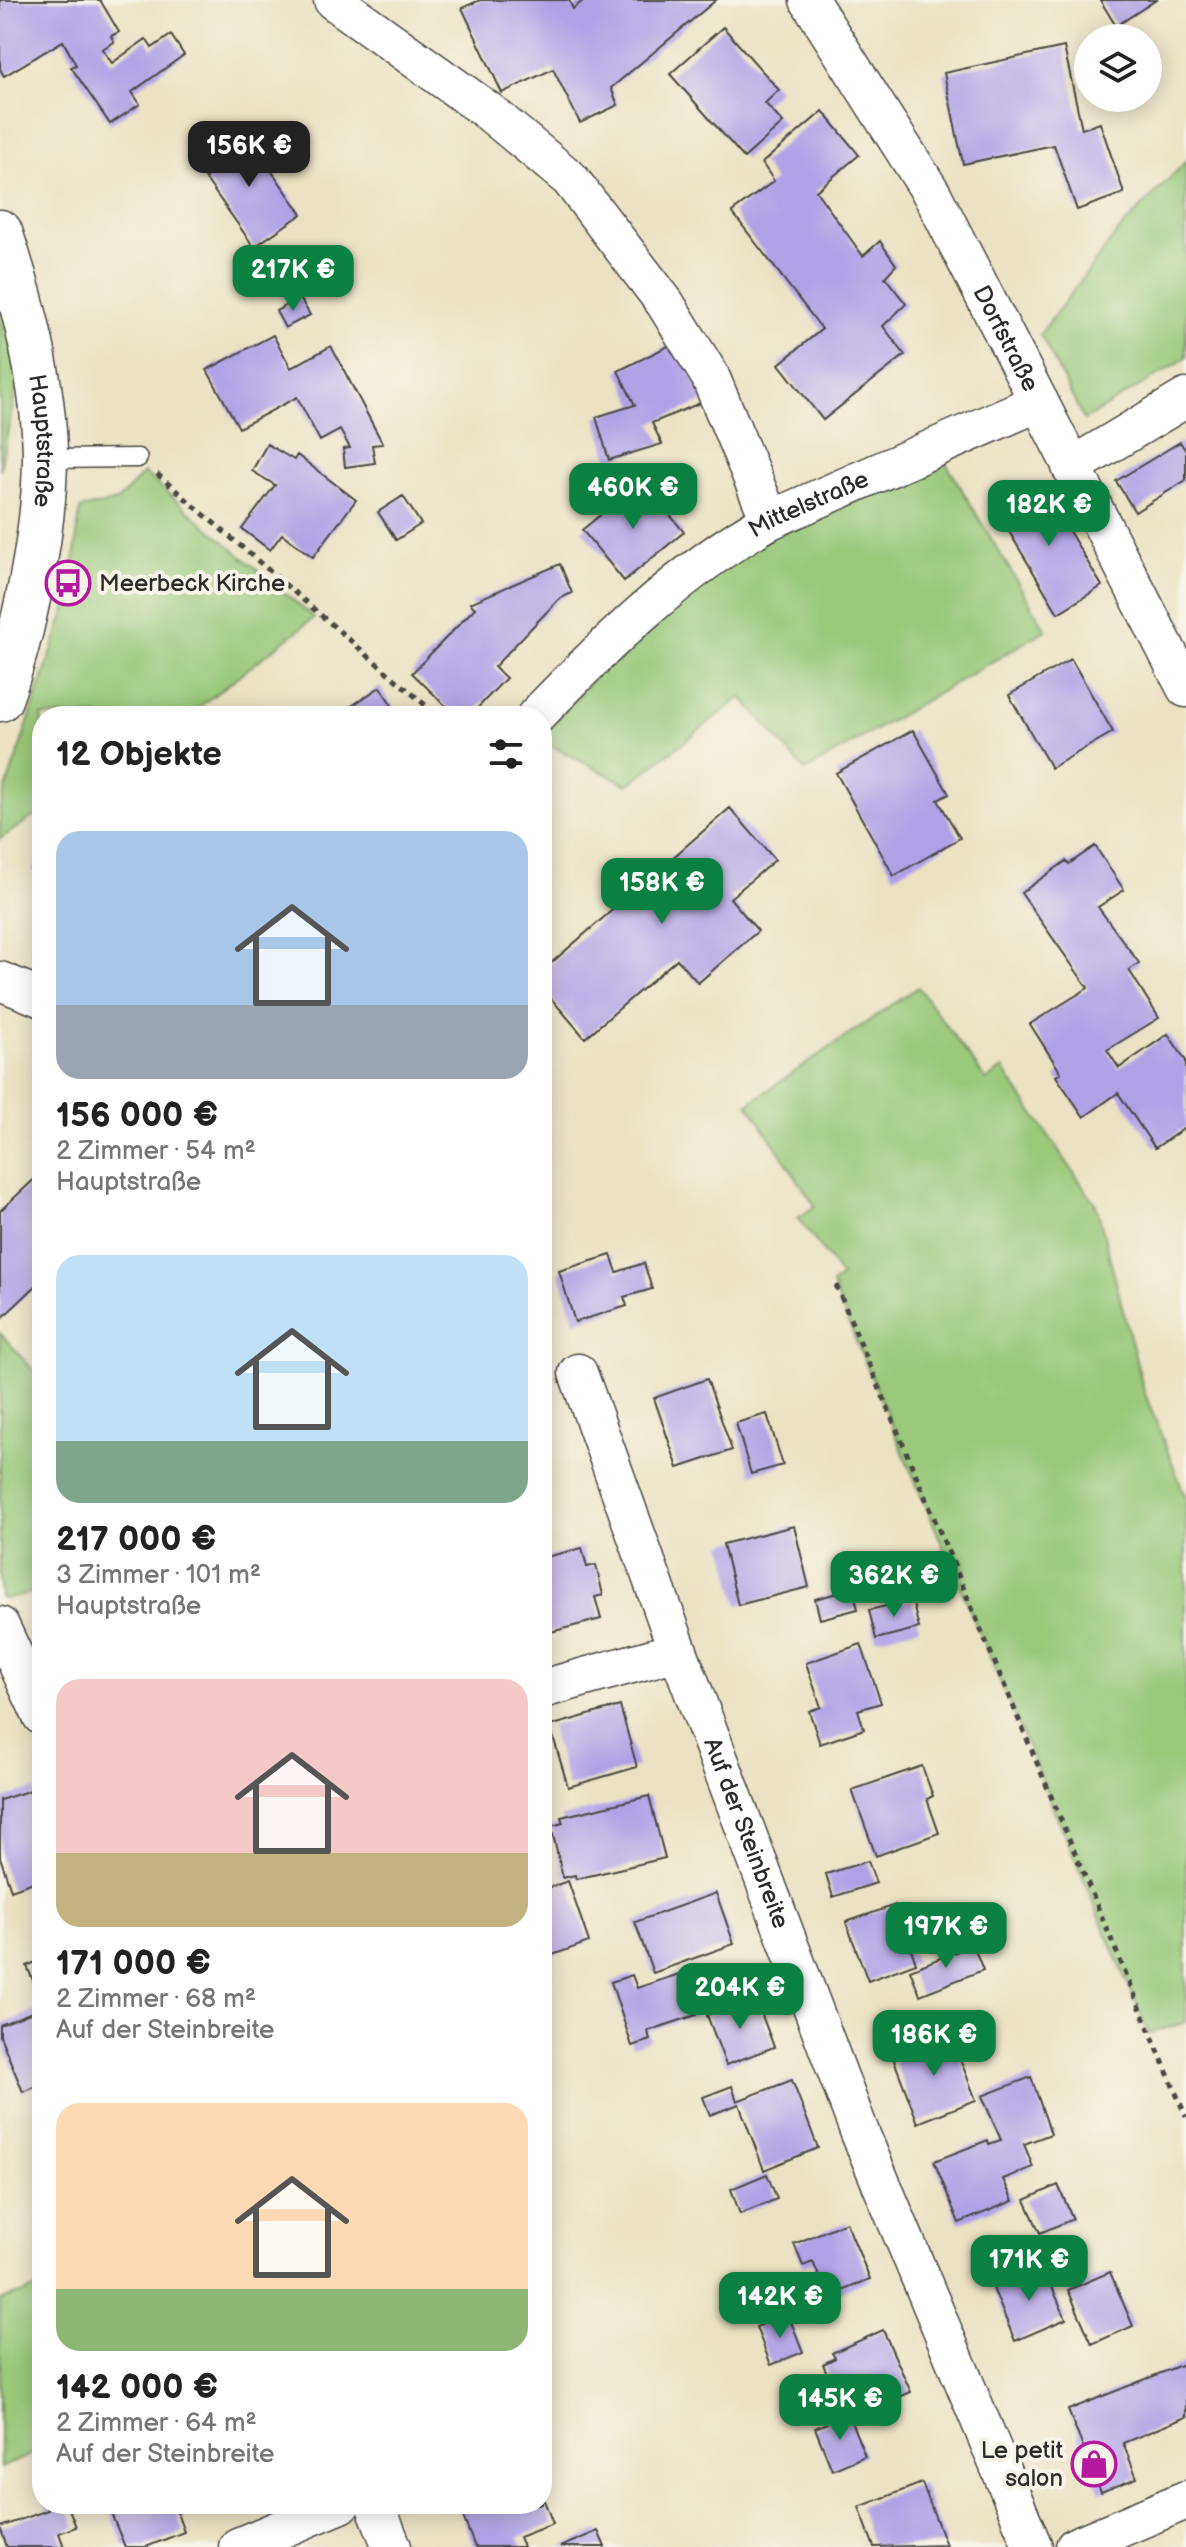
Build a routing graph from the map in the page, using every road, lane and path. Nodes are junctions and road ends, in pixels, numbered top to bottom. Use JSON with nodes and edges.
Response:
{"nodes":[{"id":1,"x":333,"y":0,"type":"edge"},
{"id":2,"x":809,"y":0,"type":"edge"},
{"id":3,"x":0,"y":232,"type":"edge"},
{"id":4,"x":1186,"y":398,"type":"edge"},
{"id":5,"x":1039,"y":402,"type":"junction"},
{"id":6,"x":138,"y":458,"type":"joint"},
{"id":7,"x":45,"y":459,"type":"junction"},
{"id":8,"x":1071,"y":467,"type":"junction"},
{"id":9,"x":770,"y":520,"type":"junction"},
{"id":10,"x":11,"y":620,"type":"edge"},
{"id":11,"x":1186,"y":688,"type":"edge"},
{"id":12,"x":0,"y":699,"type":"edge"},
{"id":13,"x":426,"y":706,"type":"edge"},
{"id":14,"x":546,"y":706,"type":"edge"},
{"id":15,"x":0,"y":981,"type":"edge"},
{"id":16,"x":32,"y":994,"type":"edge"},
{"id":17,"x":836,"y":1285,"type":"dead end"},
{"id":18,"x":578,"y":1373,"type":"dead end"},
{"id":19,"x":0,"y":1626,"type":"edge"},
{"id":20,"x":678,"y":1651,"type":"junction"},
{"id":21,"x":552,"y":1686,"type":"edge"},
{"id":22,"x":32,"y":1695,"type":"edge"},
{"id":23,"x":1186,"y":2117,"type":"edge"},
{"id":24,"x":1186,"y":2500,"type":"edge"},
{"id":25,"x":317,"y":2514,"type":"edge"},
{"id":26,"x":379,"y":2514,"type":"edge"},
{"id":27,"x":238,"y":2547,"type":"edge"},
{"id":28,"x":392,"y":2547,"type":"edge"},
{"id":29,"x":1033,"y":2547,"type":"edge"},
{"id":30,"x":1075,"y":2547,"type":"edge"}],
"edges":[{"from":1,"to":9,"type":"street"},
{"from":2,"to":5,"type":"street","name":"Dorfstraße"},
{"from":3,"to":7,"type":"street","name":"Hauptstraße"},
{"from":4,"to":8,"type":"street"},
{"from":5,"to":8,"type":"street","name":"Dorfstraße"},
{"from":5,"to":9,"type":"street","name":"Mittelstraße"},
{"from":6,"to":7,"type":"lane"},
{"from":6,"to":13,"type":"path"},
{"from":7,"to":10,"type":"street","name":"Hauptstraße"},
{"from":8,"to":11,"type":"street","name":"Dorfstraße"},
{"from":9,"to":14,"type":"street","name":"Mittelstraße"},
{"from":10,"to":12,"type":"street","name":"Hauptstraße"},
{"from":15,"to":16,"type":"street"},
{"from":17,"to":23,"type":"path"},
{"from":18,"to":20,"type":"street","name":"Auf der Steinbreite"},
{"from":19,"to":22,"type":"street"},
{"from":20,"to":21,"type":"street"},
{"from":20,"to":29,"type":"street","name":"Auf der Steinbreite"},
{"from":24,"to":30,"type":"street"},
{"from":25,"to":27,"type":"street"},
{"from":26,"to":28,"type":"street"}]}
